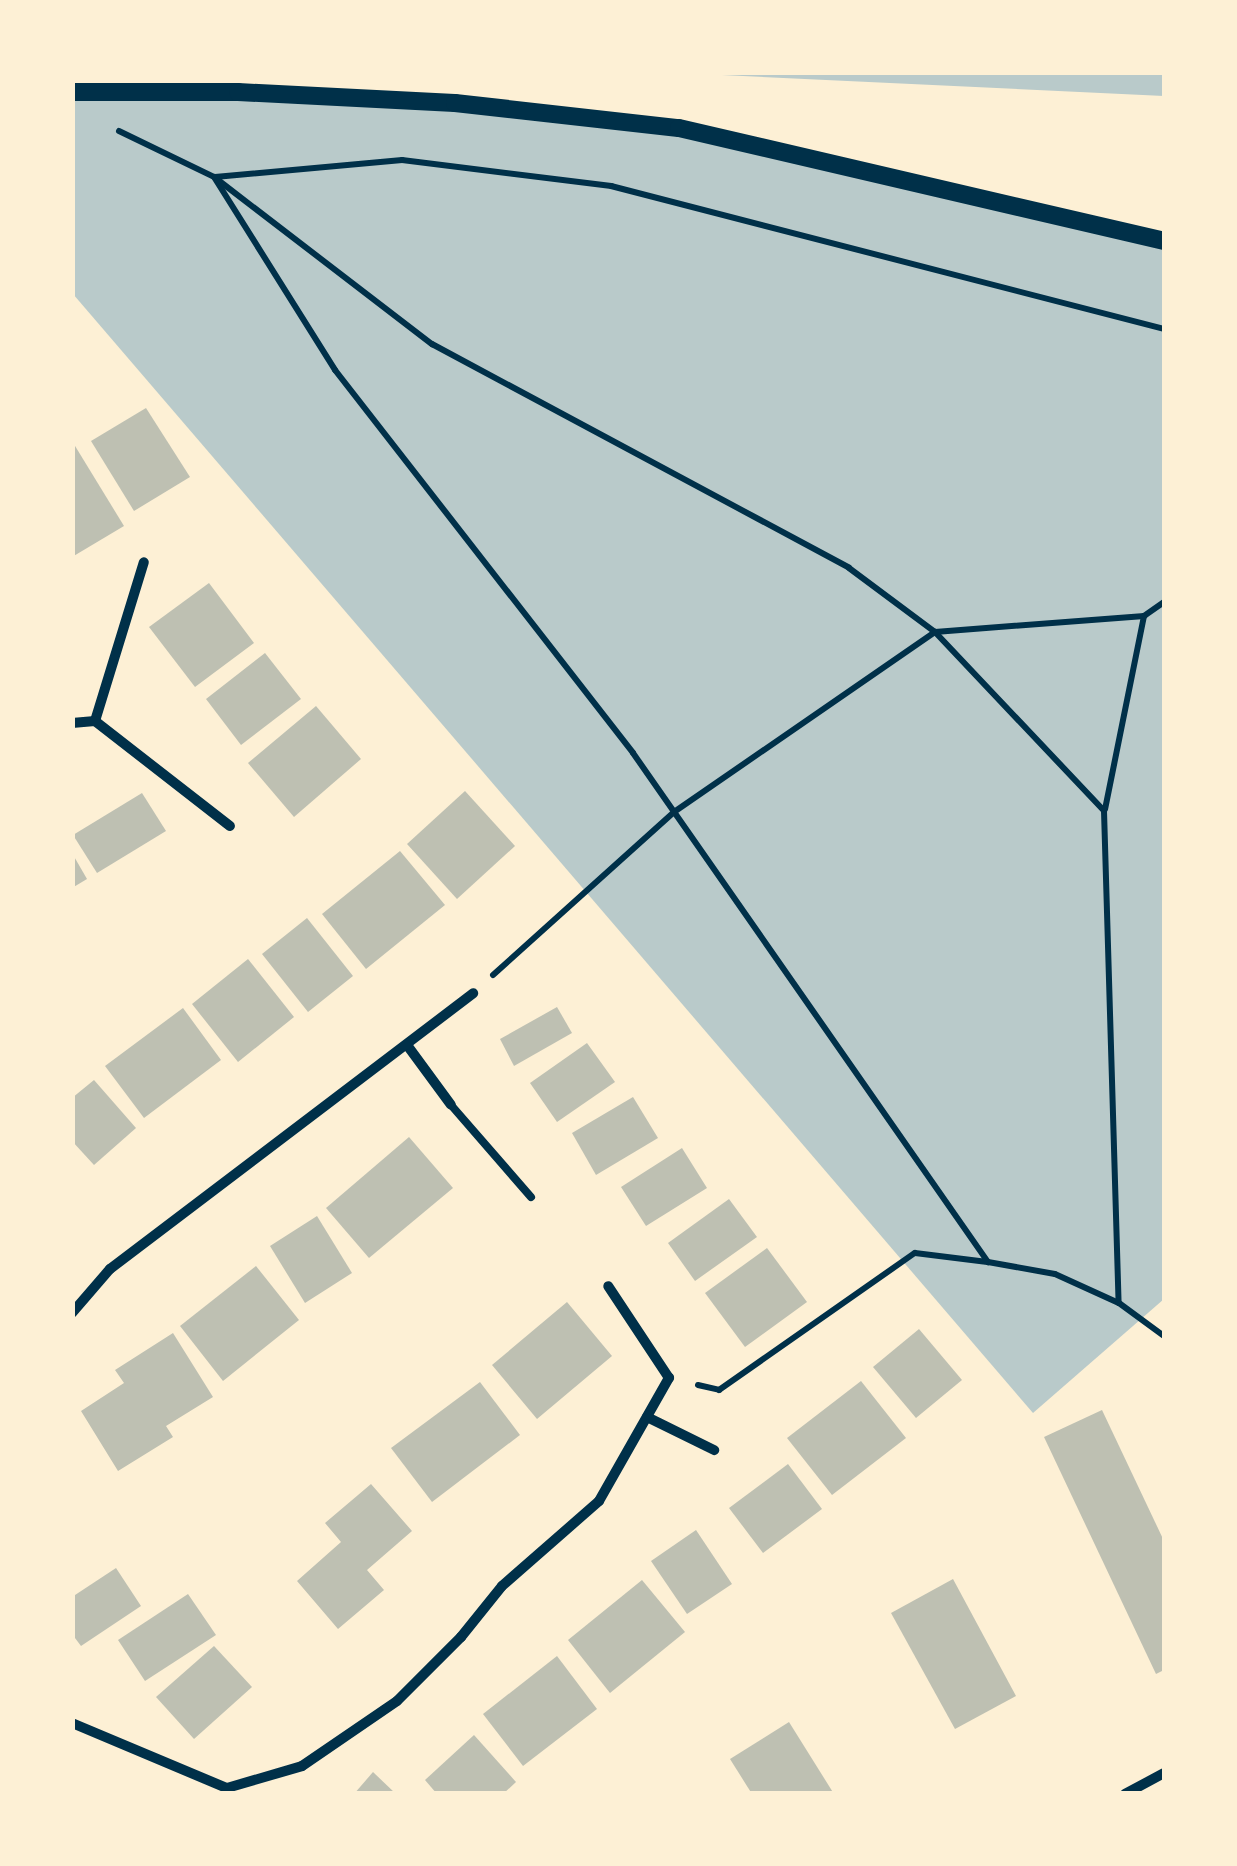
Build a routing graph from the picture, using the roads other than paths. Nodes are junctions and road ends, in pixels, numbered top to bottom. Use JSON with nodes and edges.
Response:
{"nodes":[{"id":1,"x":72,"y":92,"type":"edge"},
{"id":2,"x":1164,"y":241,"type":"edge"},
{"id":3,"x":144,"y":562,"type":"dead end"},
{"id":4,"x":95,"y":720,"type":"junction"},
{"id":5,"x":72,"y":723,"type":"edge"},
{"id":6,"x":230,"y":826,"type":"dead end"},
{"id":7,"x":473,"y":994,"type":"road end"},
{"id":8,"x":406,"y":1045,"type":"junction"},
{"id":9,"x":451,"y":1105,"type":"joint"},
{"id":10,"x":531,"y":1197,"type":"dead end"},
{"id":11,"x":608,"y":1286,"type":"dead end"},
{"id":12,"x":72,"y":1313,"type":"edge"},
{"id":13,"x":647,"y":1417,"type":"junction"},
{"id":14,"x":714,"y":1450,"type":"dead end"},
{"id":15,"x":72,"y":1723,"type":"edge"},
{"id":16,"x":1164,"y":1773,"type":"edge"},
{"id":17,"x":241,"y":1789,"type":"edge"},
{"id":18,"x":1125,"y":1794,"type":"edge"}],
"edges":[{"from":1,"to":2,"type":"street"},
{"from":3,"to":4,"type":"street"},
{"from":4,"to":5,"type":"street"},
{"from":4,"to":6,"type":"street"},
{"from":7,"to":8,"type":"street"},
{"from":8,"to":9,"type":"street"},
{"from":8,"to":12,"type":"street"},
{"from":9,"to":10,"type":"lane"},
{"from":11,"to":13,"type":"street"},
{"from":13,"to":14,"type":"street"},
{"from":13,"to":17,"type":"street"},
{"from":15,"to":17,"type":"street"},
{"from":16,"to":18,"type":"street"}]}
